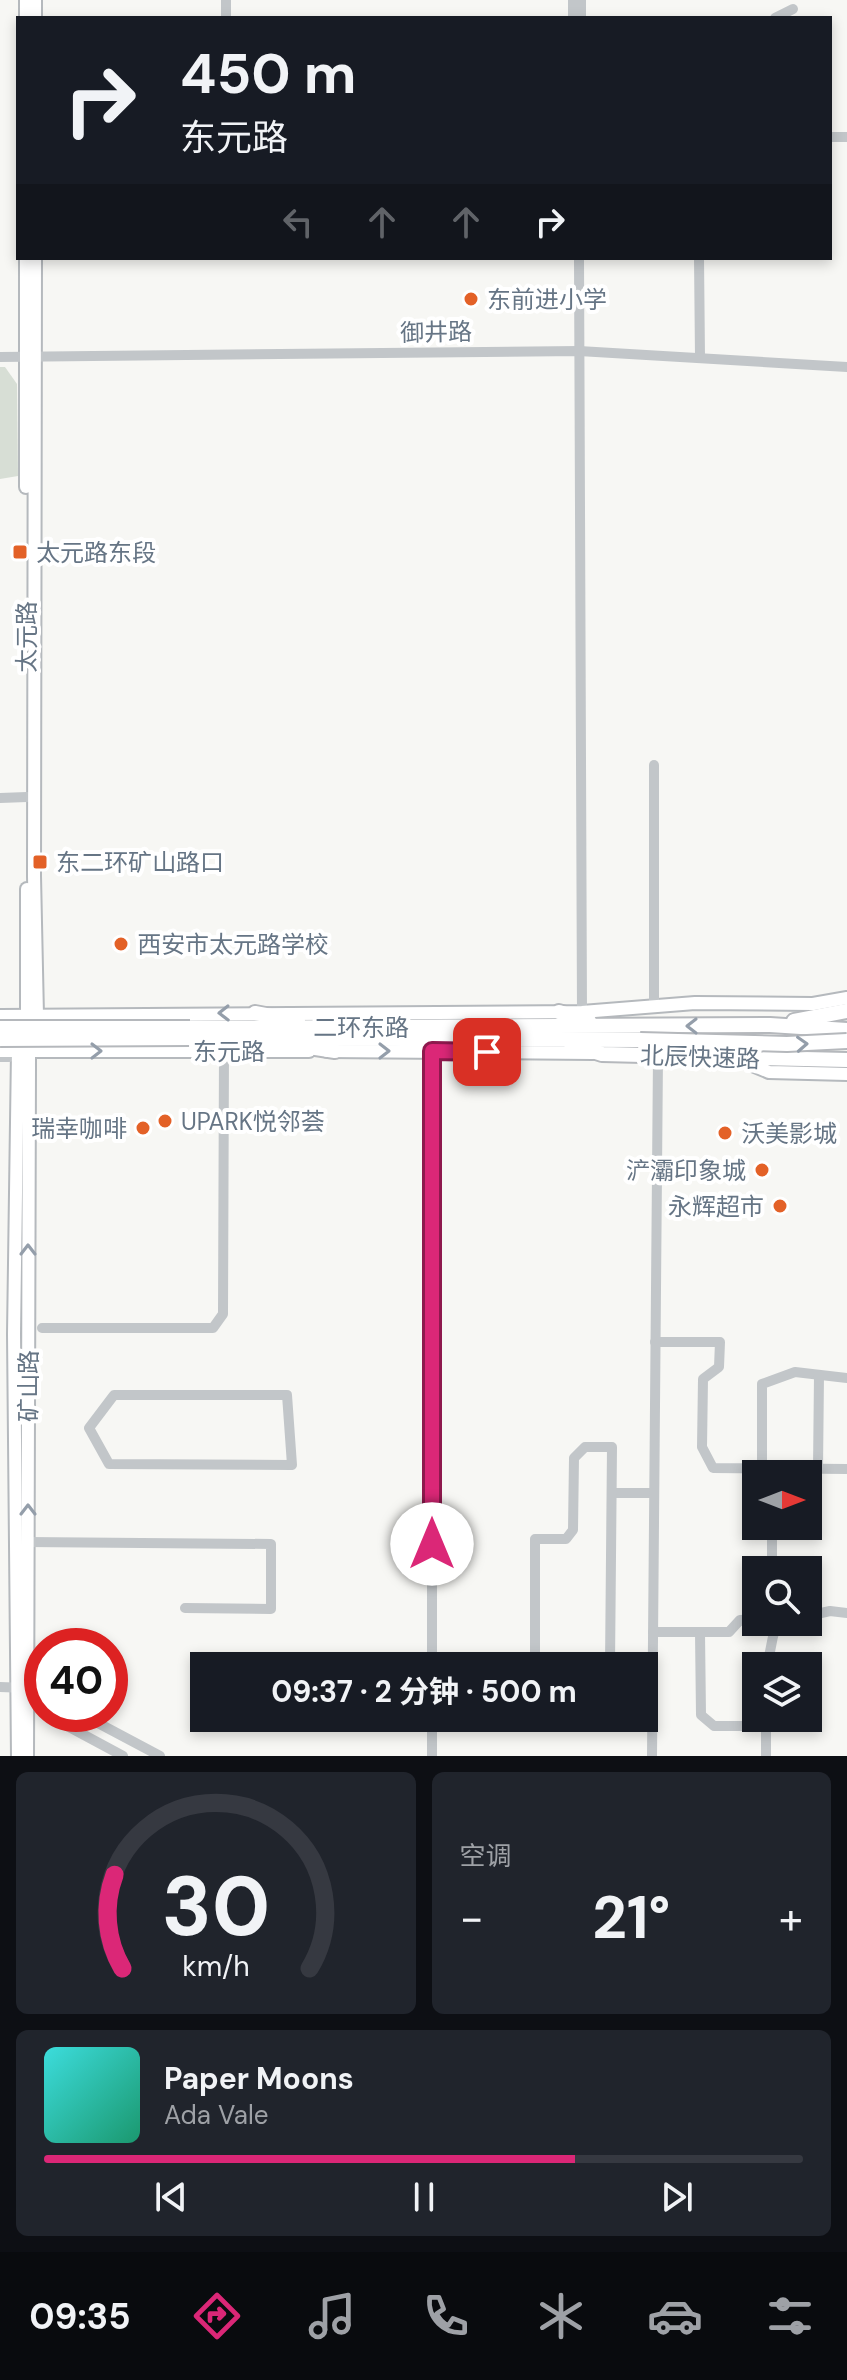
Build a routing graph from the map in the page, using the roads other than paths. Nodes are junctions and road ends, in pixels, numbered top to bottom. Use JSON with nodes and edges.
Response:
{"nodes":[{"id":1,"x":793,"y":9,"type":"dead end"},
{"id":2,"x":779,"y":16,"type":"edge"},
{"id":3,"x":26,"y":260,"type":"edge"},
{"id":4,"x":35,"y":260,"type":"edge"},
{"id":5,"x":573,"y":260,"type":"edge"},
{"id":6,"x":579,"y":260,"type":"edge"},
{"id":7,"x":699,"y":260,"type":"edge"},
{"id":8,"x":576,"y":351,"type":"junction"},
{"id":9,"x":30,"y":356,"type":"junction"},
{"id":10,"x":0,"y":357,"type":"edge"},
{"id":11,"x":700,"y":357,"type":"junction"},
{"id":12,"x":847,"y":367,"type":"edge"},
{"id":13,"x":654,"y":765,"type":"dead end"},
{"id":14,"x":27,"y":797,"type":"junction"},
{"id":15,"x":0,"y":798,"type":"edge"},
{"id":16,"x":847,"y":998,"type":"edge"},
{"id":17,"x":654,"y":1006,"type":"junction"},
{"id":18,"x":847,"y":1011,"type":"edge"},
{"id":19,"x":559,"y":1012,"type":"junction"},
{"id":20,"x":582,"y":1012,"type":"junction"},
{"id":21,"x":255,"y":1013,"type":"junction"},
{"id":22,"x":0,"y":1016,"type":"edge"},
{"id":23,"x":32,"y":1016,"type":"junction"},
{"id":24,"x":770,"y":1025,"type":"junction"},
{"id":25,"x":605,"y":1026,"type":"junction"},
{"id":26,"x":338,"y":1027,"type":"junction"},
{"id":27,"x":0,"y":1028,"type":"edge"},
{"id":28,"x":847,"y":1030,"type":"edge"},
{"id":29,"x":189,"y":1033,"type":"junction"},
{"id":30,"x":252,"y":1038,"type":"junction"},
{"id":31,"x":0,"y":1039,"type":"edge"},
{"id":32,"x":555,"y":1039,"type":"junction"},
{"id":33,"x":847,"y":1041,"type":"edge"},
{"id":34,"x":0,"y":1051,"type":"edge"},
{"id":35,"x":24,"y":1051,"type":"junction"},
{"id":36,"x":224,"y":1051,"type":"junction"},
{"id":37,"x":335,"y":1051,"type":"junction"},
{"id":38,"x":432,"y":1051,"type":"junction"},
{"id":39,"x":602,"y":1054,"type":"junction"},
{"id":40,"x":658,"y":1056,"type":"junction"},
{"id":41,"x":0,"y":1057,"type":"edge"},
{"id":42,"x":735,"y":1057,"type":"junction"},
{"id":43,"x":847,"y":1062,"type":"edge"},
{"id":44,"x":847,"y":1074,"type":"edge"},
{"id":45,"x":42,"y":1328,"type":"dead end"},
{"id":46,"x":655,"y":1342,"type":"junction"},
{"id":47,"x":819,"y":1375,"type":"junction"},
{"id":48,"x":847,"y":1378,"type":"edge"},
{"id":49,"x":287,"y":1395,"type":"joint"},
{"id":50,"x":768,"y":1460,"type":"edge"},
{"id":51,"x":818,"y":1460,"type":"edge"},
{"id":52,"x":742,"y":1469,"type":"edge"},
{"id":53,"x":822,"y":1469,"type":"edge"},
{"id":54,"x":847,"y":1469,"type":"edge"},
{"id":55,"x":612,"y":1493,"type":"junction"},
{"id":56,"x":654,"y":1493,"type":"junction"},
{"id":57,"x":27,"y":1542,"type":"junction"},
{"id":58,"x":185,"y":1608,"type":"dead end"},
{"id":59,"x":822,"y":1613,"type":"edge"},
{"id":60,"x":847,"y":1613,"type":"edge"},
{"id":61,"x":742,"y":1620,"type":"edge"},
{"id":62,"x":653,"y":1632,"type":"junction"},
{"id":63,"x":700,"y":1633,"type":"junction"},
{"id":64,"x":432,"y":1652,"type":"edge"},
{"id":65,"x":535,"y":1652,"type":"edge"},
{"id":66,"x":610,"y":1652,"type":"edge"},
{"id":67,"x":650,"y":1652,"type":"edge"},
{"id":68,"x":0,"y":1687,"type":"edge"},
{"id":69,"x":22,"y":1687,"type":"junction"},
{"id":70,"x":24,"y":1695,"type":"edge"},
{"id":71,"x":742,"y":1724,"type":"edge"},
{"id":72,"x":27,"y":1732,"type":"edge"},
{"id":73,"x":78,"y":1732,"type":"edge"},
{"id":74,"x":115,"y":1732,"type":"edge"},
{"id":75,"x":432,"y":1732,"type":"edge"},
{"id":76,"x":651,"y":1732,"type":"edge"},
{"id":77,"x":766,"y":1732,"type":"edge"},
{"id":78,"x":18,"y":1756,"type":"edge"},
{"id":79,"x":27,"y":1756,"type":"edge"},
{"id":80,"x":123,"y":1756,"type":"edge"},
{"id":81,"x":160,"y":1756,"type":"edge"},
{"id":82,"x":432,"y":1756,"type":"edge"},
{"id":83,"x":652,"y":1756,"type":"edge"},
{"id":84,"x":766,"y":1756,"type":"edge"}],
"edges":[{"from":1,"to":2,"type":"street"},
{"from":3,"to":9,"type":"main road","name":"太元路"},
{"from":4,"to":9,"type":"main road","name":"太元路"},
{"from":5,"to":8,"type":"street"},
{"from":6,"to":8,"type":"street"},
{"from":7,"to":11,"type":"street"},
{"from":8,"to":9,"type":"street","name":"御井路"},
{"from":8,"to":11,"type":"street","name":"御井路"},
{"from":8,"to":20,"type":"street"},
{"from":9,"to":10,"type":"street","name":"御井路"},
{"from":9,"to":14,"type":"main road","name":"太元路"},
{"from":9,"to":23,"type":"main road","name":"太元路"},
{"from":11,"to":12,"type":"street","name":"御井路"},
{"from":13,"to":17,"type":"street"},
{"from":14,"to":15,"type":"street"},
{"from":14,"to":23,"type":"main road","name":"太元路"},
{"from":16,"to":17,"type":"main road","name":"东元路"},
{"from":17,"to":20,"type":"main road","name":"东元路"},
{"from":18,"to":24,"type":"highway"},
{"from":19,"to":20,"type":"main road","name":"东元路"},
{"from":19,"to":21,"type":"main road","name":"东元路"},
{"from":19,"to":25,"type":"highway"},
{"from":21,"to":23,"type":"main road","name":"东元路","one_way":true},
{"from":21,"to":26,"type":"highway"},
{"from":22,"to":23,"type":"main road","name":"东元路"},
{"from":23,"to":35,"type":"main road","name":"矿山路"},
{"from":24,"to":25,"type":"highway","name":"二环东路","one_way":true},
{"from":24,"to":28,"type":"highway","name":"北辰快速路"},
{"from":25,"to":26,"type":"highway","name":"二环东路"},
{"from":26,"to":29,"type":"highway","name":"二环东路"},
{"from":27,"to":29,"type":"highway","name":"二环东路","bridge":true},
{"from":29,"to":30,"type":"highway"},
{"from":29,"to":31,"type":"highway","name":"二环东路","bridge":true},
{"from":30,"to":32,"type":"highway"},
{"from":30,"to":37,"type":"highway"},
{"from":32,"to":33,"type":"highway","one_way":true,"bridge":true},
{"from":32,"to":39,"type":"highway","name":"北辰快速路"},
{"from":34,"to":35,"type":"main road","name":"东元路"},
{"from":35,"to":36,"type":"main road","name":"东元路","one_way":true},
{"from":35,"to":41,"type":"street"},
{"from":57,"to":35,"type":"main road","name":"矿山路","one_way":true},
{"from":35,"to":69,"type":"main road","name":"矿山路"},
{"from":36,"to":37,"type":"main road","name":"东元路"},
{"from":36,"to":45,"type":"street"},
{"from":37,"to":38,"type":"main road","name":"东元路","one_way":true},
{"from":38,"to":39,"type":"main road","name":"东元路"},
{"from":38,"to":64,"type":"street"},
{"from":39,"to":40,"type":"highway","name":"北辰快速路"},
{"from":40,"to":42,"type":"highway","name":"北辰快速路"},
{"from":40,"to":46,"type":"street"},
{"from":42,"to":43,"type":"highway","name":"北辰快速路"},
{"from":42,"to":44,"type":"main road"},
{"from":46,"to":52,"type":"street"},
{"from":46,"to":56,"type":"street"},
{"from":47,"to":48,"type":"street"},
{"from":47,"to":50,"type":"street"},
{"from":47,"to":51,"type":"street"},
{"from":49,"to":49,"type":"street"},
{"from":53,"to":54,"type":"street"},
{"from":55,"to":56,"type":"street"},
{"from":55,"to":65,"type":"street"},
{"from":55,"to":66,"type":"street"},
{"from":56,"to":62,"type":"street"},
{"from":57,"to":58,"type":"street"},
{"from":57,"to":69,"type":"main road","name":"矿山路"},
{"from":59,"to":60,"type":"street"},
{"from":61,"to":63,"type":"street"},
{"from":62,"to":63,"type":"street"},
{"from":62,"to":67,"type":"street"},
{"from":63,"to":71,"type":"street"},
{"from":68,"to":69,"type":"street"},
{"from":69,"to":70,"type":"main road","name":"矿山路"},
{"from":69,"to":78,"type":"main road","name":"矿山路"},
{"from":72,"to":79,"type":"main road","name":"矿山路"},
{"from":73,"to":80,"type":"street"},
{"from":74,"to":81,"type":"street"},
{"from":75,"to":82,"type":"street"},
{"from":76,"to":83,"type":"street"},
{"from":77,"to":84,"type":"street"}]}
